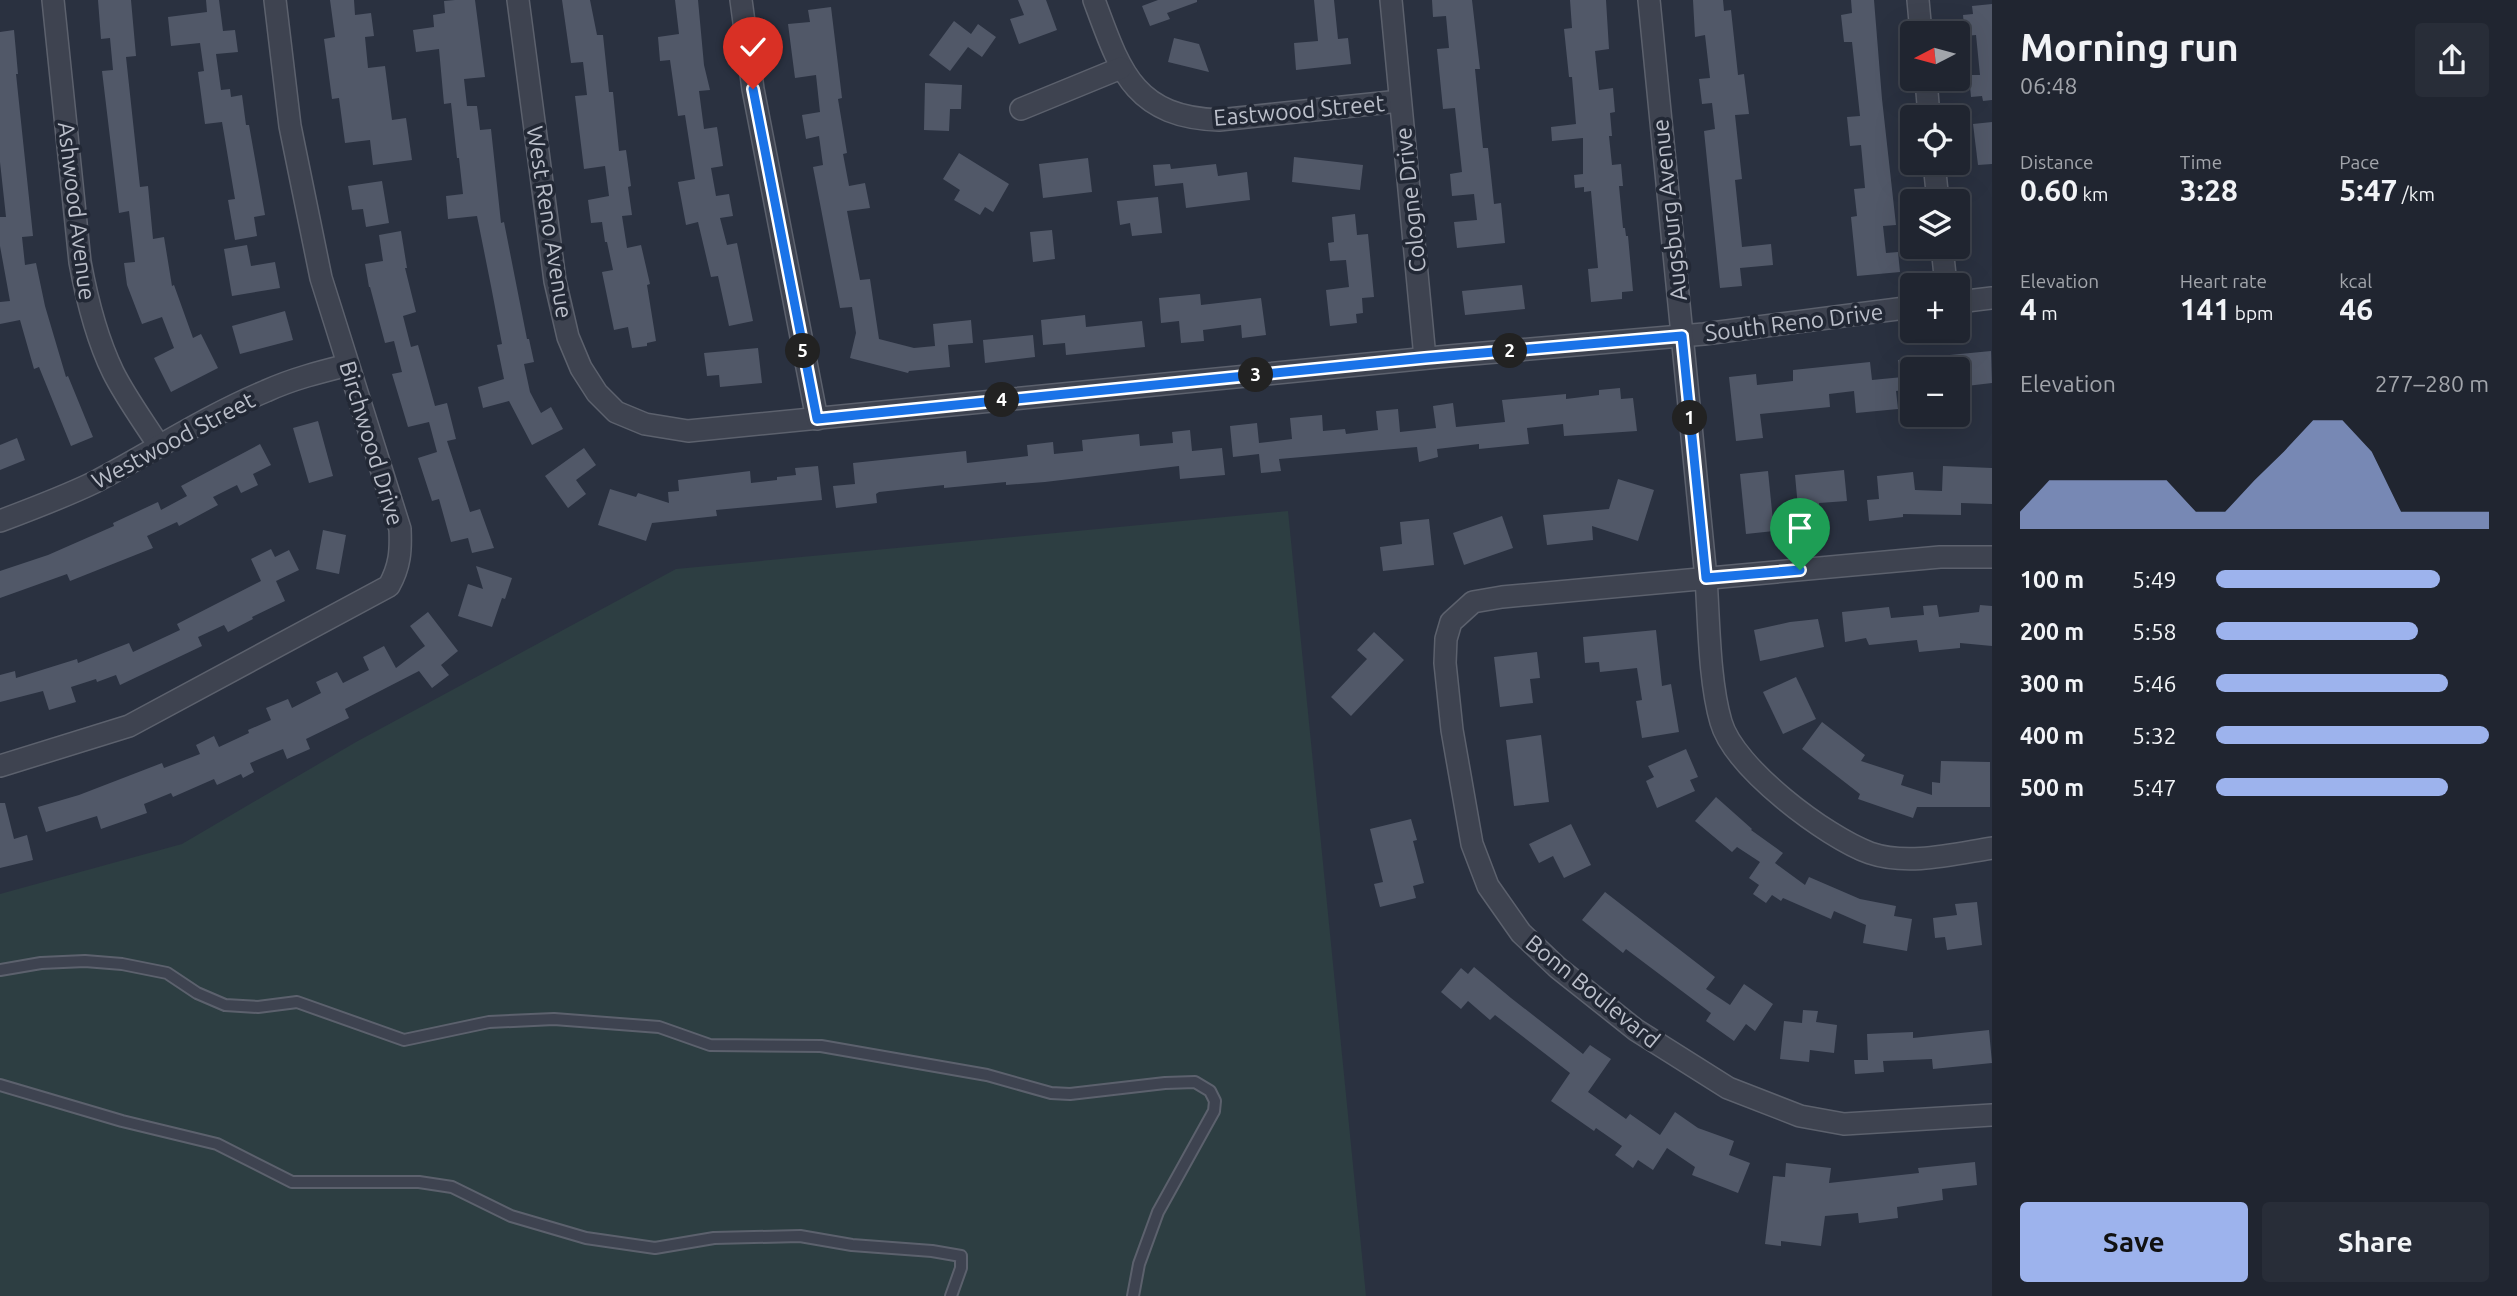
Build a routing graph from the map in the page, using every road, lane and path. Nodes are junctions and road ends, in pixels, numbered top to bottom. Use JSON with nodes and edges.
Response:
{"nodes":[{"id":1,"x":53,"y":0,"type":"edge"},
{"id":2,"x":275,"y":0,"type":"edge"},
{"id":3,"x":518,"y":0,"type":"edge"},
{"id":4,"x":741,"y":0,"type":"edge"},
{"id":5,"x":1094,"y":0,"type":"edge"},
{"id":6,"x":1391,"y":0,"type":"edge"},
{"id":7,"x":1649,"y":0,"type":"edge"},
{"id":8,"x":1918,"y":0,"type":"edge"},
{"id":9,"x":1920,"y":21,"type":"edge"},
{"id":10,"x":1121,"y":68,"type":"junction"},
{"id":11,"x":1400,"y":101,"type":"junction"},
{"id":12,"x":1021,"y":109,"type":"dead end"},
{"id":13,"x":1992,"y":298,"type":"edge"},
{"id":14,"x":1970,"y":301,"type":"edge"},
{"id":15,"x":1900,"y":309,"type":"edge"},
{"id":16,"x":1682,"y":336,"type":"junction"},
{"id":17,"x":1425,"y":358,"type":"junction"},
{"id":18,"x":348,"y":365,"type":"junction"},
{"id":19,"x":632,"y":419,"type":"joint"},
{"id":20,"x":817,"y":419,"type":"junction"},
{"id":21,"x":159,"y":446,"type":"junction"},
{"id":22,"x":0,"y":521,"type":"edge"},
{"id":23,"x":1992,"y":557,"type":"edge"},
{"id":24,"x":1706,"y":578,"type":"junction"},
{"id":25,"x":0,"y":766,"type":"edge"},
{"id":26,"x":1992,"y":848,"type":"edge"},
{"id":27,"x":0,"y":970,"type":"edge"},
{"id":28,"x":0,"y":1085,"type":"edge"},
{"id":29,"x":1992,"y":1115,"type":"edge"},
{"id":30,"x":951,"y":1296,"type":"edge"},
{"id":31,"x":1133,"y":1296,"type":"edge"}],
"edges":[{"from":1,"to":21,"type":"street","name":"Ashwood Avenue"},
{"from":2,"to":18,"type":"street","name":"Birchwood Drive"},
{"from":3,"to":19,"type":"street","name":"West Reno Avenue"},
{"from":4,"to":20,"type":"street"},
{"from":5,"to":10,"type":"street","name":"Eastwood Street"},
{"from":6,"to":11,"type":"street","name":"Cologne Drive"},
{"from":7,"to":16,"type":"street","name":"Augsburg Avenue"},
{"from":8,"to":9,"type":"street"},
{"from":10,"to":11,"type":"street","name":"Eastwood Street"},
{"from":10,"to":12,"type":"street"},
{"from":11,"to":17,"type":"street","name":"Cologne Drive"},
{"from":13,"to":14,"type":"street"},
{"from":15,"to":16,"type":"street","name":"South Reno Drive"},
{"from":16,"to":17,"type":"street","name":"South Reno Drive"},
{"from":16,"to":24,"type":"street","name":"Augsburg Avenue"},
{"from":17,"to":20,"type":"street","name":"South Reno Drive"},
{"from":18,"to":21,"type":"street","name":"Westwood Street"},
{"from":18,"to":25,"type":"street","name":"Birchwood Drive"},
{"from":19,"to":20,"type":"street","name":"South Reno Drive"},
{"from":21,"to":22,"type":"street","name":"Westwood Street"},
{"from":23,"to":24,"type":"street","name":"Bonn Boulevard"},
{"from":24,"to":26,"type":"street","name":"Augsburg Avenue"},
{"from":24,"to":29,"type":"street","name":"Bonn Boulevard"},
{"from":27,"to":31,"type":"lane"},
{"from":28,"to":30,"type":"lane"}]}
